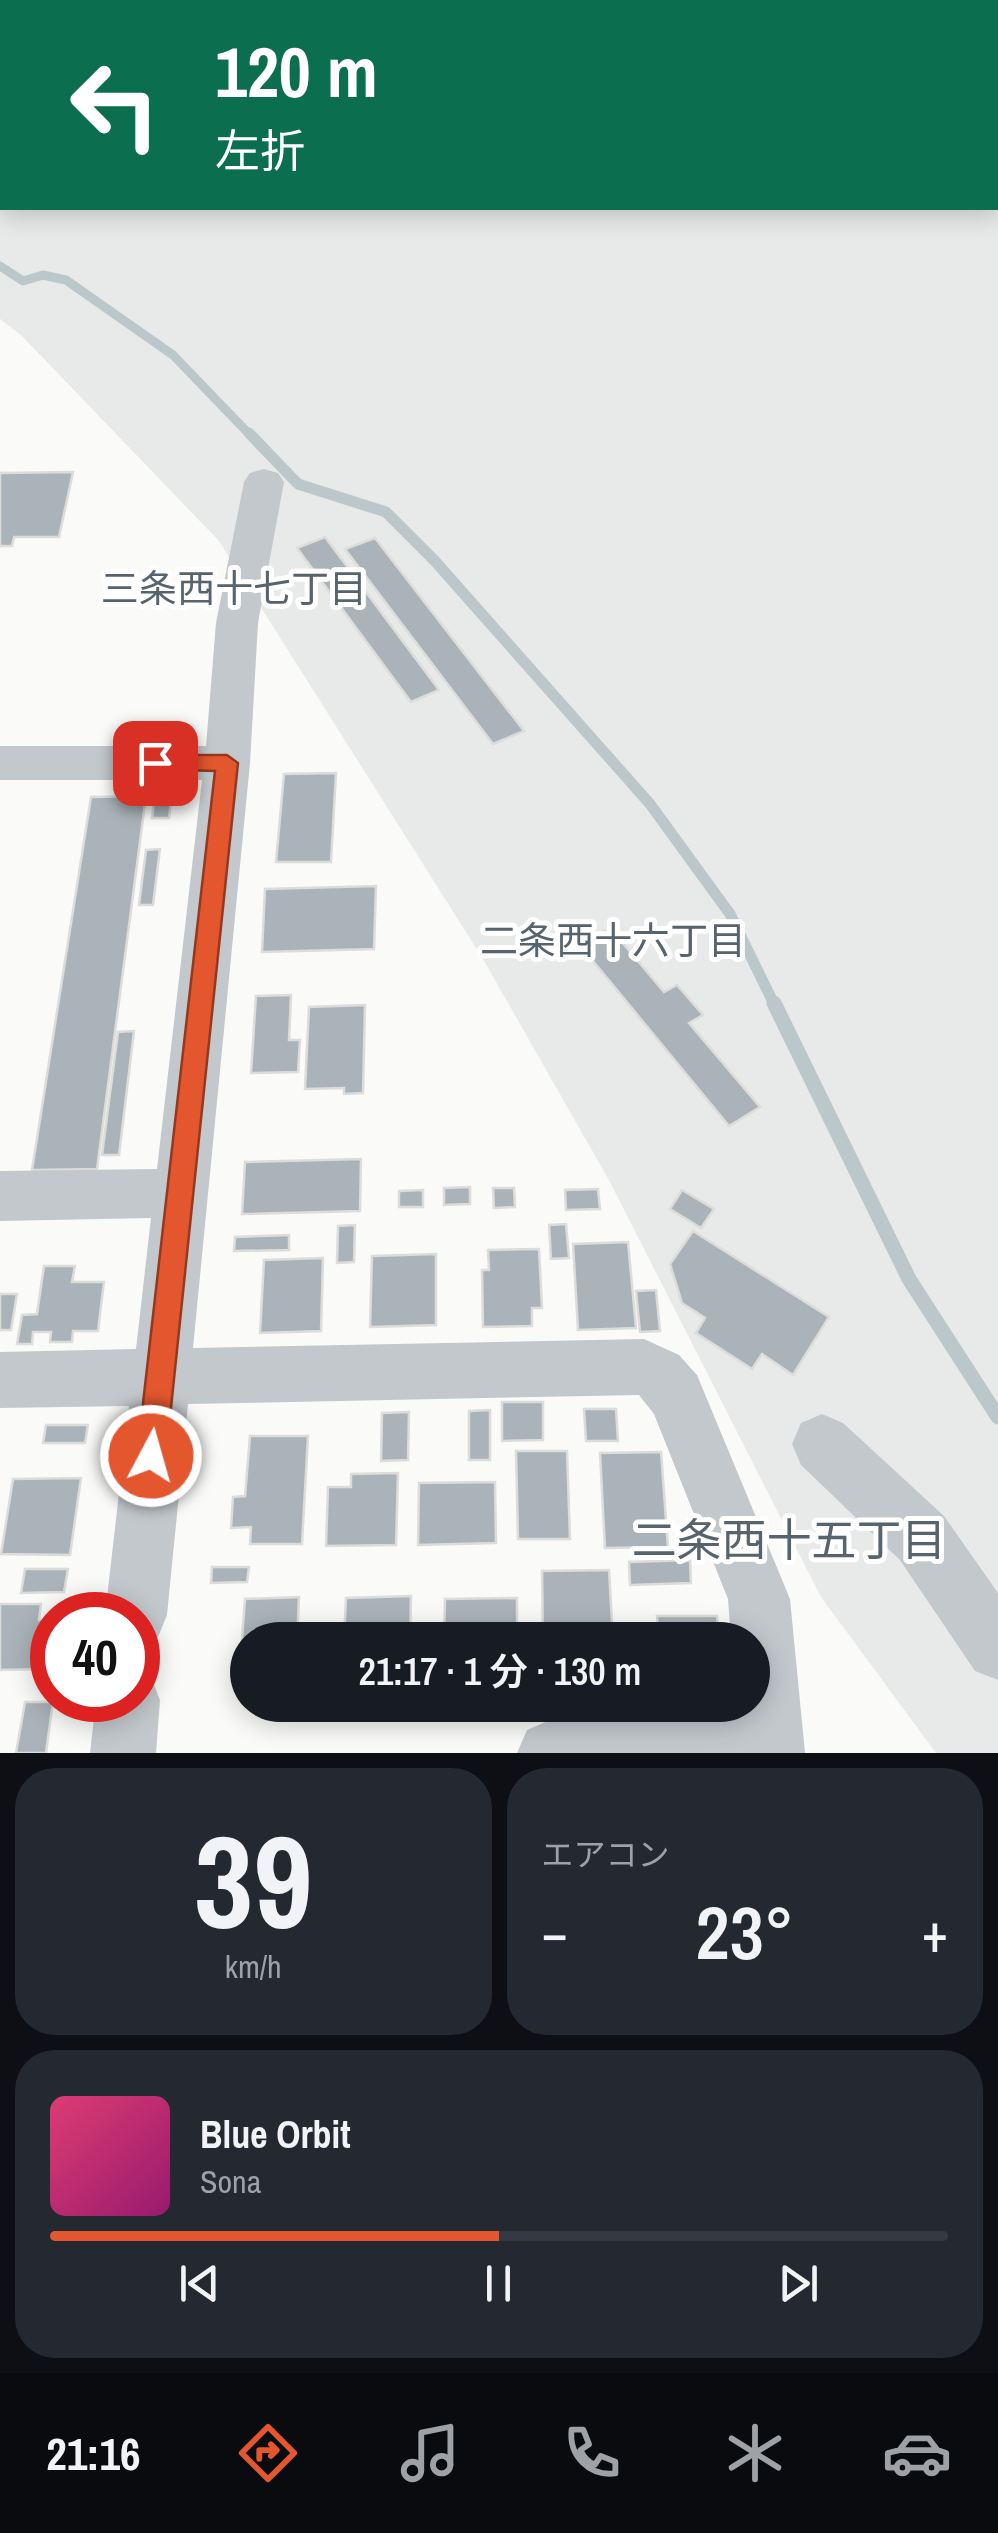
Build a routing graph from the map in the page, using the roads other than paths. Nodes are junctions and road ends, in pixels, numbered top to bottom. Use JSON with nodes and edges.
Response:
{"nodes":[{"id":1,"x":264,"y":482,"type":"dead end"},
{"id":2,"x":227,"y":763,"type":"junction"},
{"id":3,"x":0,"y":764,"type":"edge"},
{"id":4,"x":182,"y":1194,"type":"junction"},
{"id":5,"x":0,"y":1196,"type":"edge"},
{"id":6,"x":159,"y":1377,"type":"junction"},
{"id":7,"x":0,"y":1380,"type":"edge"},
{"id":8,"x":822,"y":1444,"type":"dead end"},
{"id":9,"x":138,"y":1592,"type":"edge"},
{"id":10,"x":998,"y":1648,"type":"edge"},
{"id":11,"x":126,"y":1722,"type":"edge"},
{"id":12,"x":772,"y":1752,"type":"edge"},
{"id":13,"x":122,"y":1753,"type":"edge"},
{"id":14,"x":550,"y":1753,"type":"edge"}],
"edges":[{"from":1,"to":2,"type":"street"},
{"from":2,"to":3,"type":"street"},
{"from":2,"to":4,"type":"street"},
{"from":4,"to":5,"type":"street"},
{"from":4,"to":6,"type":"street"},
{"from":6,"to":7,"type":"street"},
{"from":6,"to":9,"type":"street"},
{"from":6,"to":12,"type":"street"},
{"from":8,"to":10,"type":"street"},
{"from":11,"to":13,"type":"street"},
{"from":12,"to":14,"type":"street"}]}
